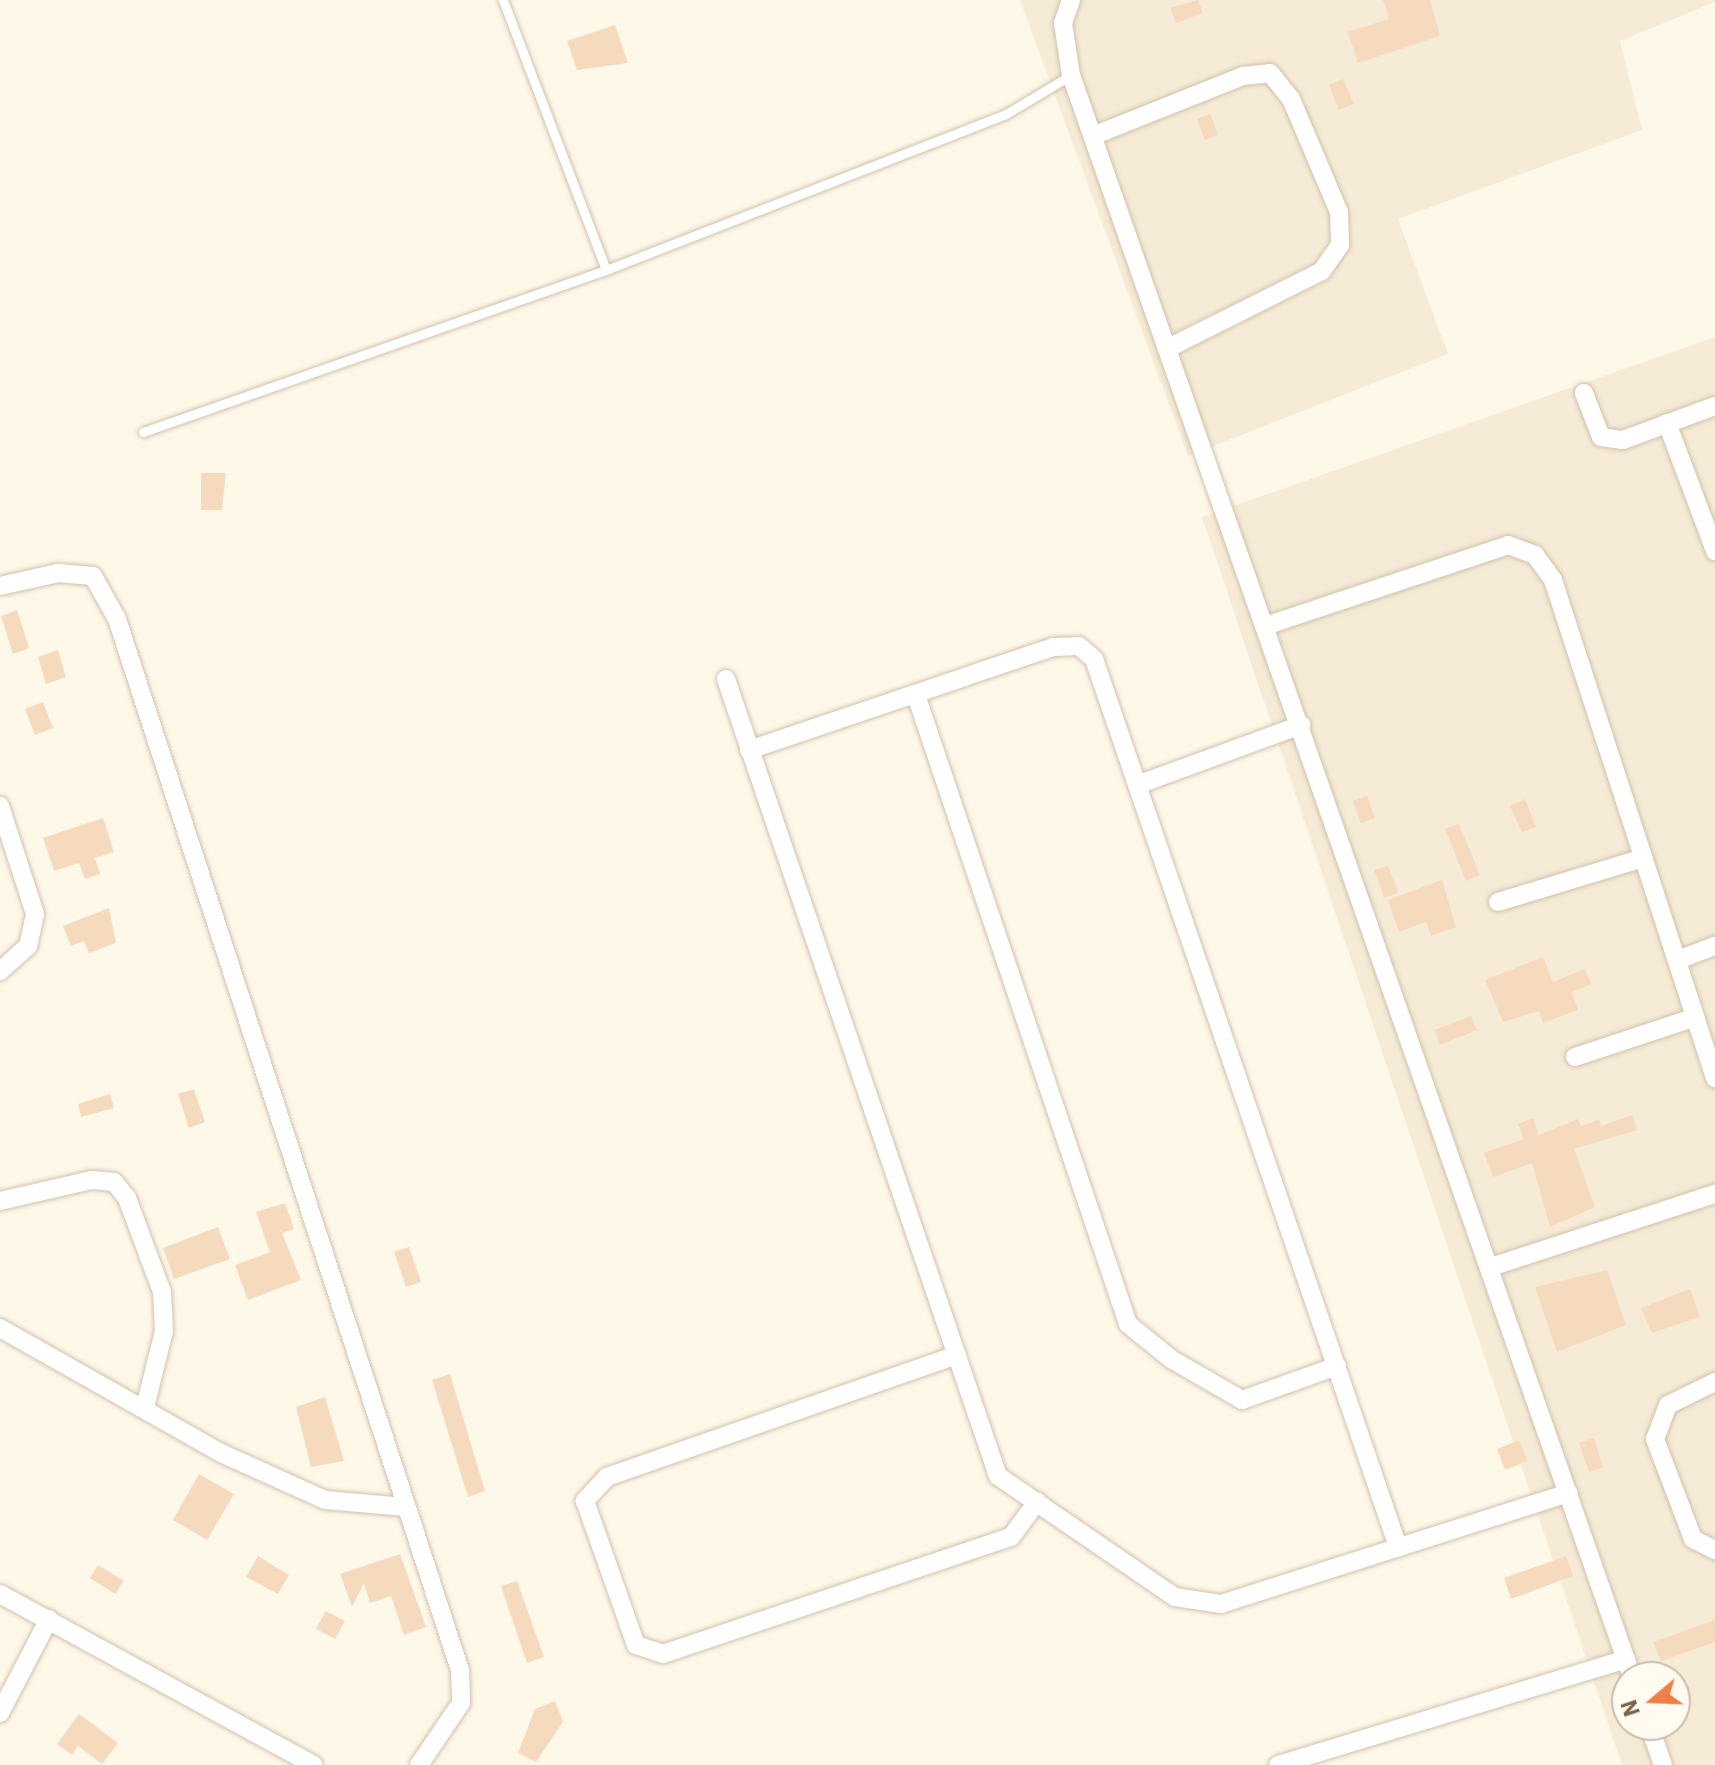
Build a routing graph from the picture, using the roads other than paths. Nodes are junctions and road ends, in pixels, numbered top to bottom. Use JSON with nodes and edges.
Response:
{"nodes":[{"id":1,"x":503,"y":0,"type":"edge"},
{"id":2,"x":1071,"y":0,"type":"edge"},
{"id":3,"x":1071,"y":75,"type":"junction"},
{"id":4,"x":1095,"y":135,"type":"junction"},
{"id":5,"x":606,"y":270,"type":"junction"},
{"id":6,"x":1170,"y":347,"type":"junction"},
{"id":7,"x":1584,"y":393,"type":"dead end"},
{"id":8,"x":1715,"y":406,"type":"edge"},
{"id":9,"x":1667,"y":423,"type":"junction"},
{"id":10,"x":143,"y":432,"type":"dead end"},
{"id":11,"x":1715,"y":551,"type":"edge"},
{"id":12,"x":0,"y":586,"type":"edge"},
{"id":13,"x":1265,"y":626,"type":"junction"},
{"id":14,"x":726,"y":679,"type":"dead end"},
{"id":15,"x":917,"y":698,"type":"junction"},
{"id":16,"x":1301,"y":725,"type":"junction"},
{"id":17,"x":749,"y":750,"type":"junction"},
{"id":18,"x":1137,"y":785,"type":"junction"},
{"id":19,"x":0,"y":806,"type":"edge"},
{"id":20,"x":1644,"y":858,"type":"junction"},
{"id":21,"x":1498,"y":902,"type":"dead end"},
{"id":22,"x":1715,"y":946,"type":"edge"},
{"id":23,"x":1678,"y":960,"type":"junction"},
{"id":24,"x":0,"y":971,"type":"edge"},
{"id":25,"x":1696,"y":1017,"type":"junction"},
{"id":26,"x":1575,"y":1057,"type":"dead end"},
{"id":27,"x":1715,"y":1078,"type":"edge"},
{"id":28,"x":1715,"y":1194,"type":"edge"},
{"id":29,"x":0,"y":1201,"type":"edge"},
{"id":30,"x":1491,"y":1267,"type":"junction"},
{"id":31,"x":0,"y":1328,"type":"edge"},
{"id":32,"x":957,"y":1355,"type":"junction"},
{"id":33,"x":1337,"y":1366,"type":"junction"},
{"id":34,"x":1715,"y":1382,"type":"edge"},
{"id":35,"x":145,"y":1408,"type":"junction"},
{"id":36,"x":1569,"y":1493,"type":"junction"},
{"id":37,"x":1037,"y":1502,"type":"junction"},
{"id":38,"x":406,"y":1507,"type":"junction"},
{"id":39,"x":1398,"y":1547,"type":"junction"},
{"id":40,"x":1715,"y":1550,"type":"edge"},
{"id":41,"x":0,"y":1594,"type":"edge"},
{"id":42,"x":49,"y":1619,"type":"junction"},
{"id":43,"x":1626,"y":1659,"type":"joint"},
{"id":44,"x":0,"y":1713,"type":"edge"},
{"id":45,"x":1655,"y":1741,"type":"edge"},
{"id":46,"x":313,"y":1765,"type":"edge"},
{"id":47,"x":419,"y":1765,"type":"edge"},
{"id":48,"x":1278,"y":1765,"type":"edge"},
{"id":49,"x":1663,"y":1765,"type":"edge"}],
"edges":[{"from":1,"to":5,"type":"lane"},
{"from":2,"to":3,"type":"street"},
{"from":3,"to":4,"type":"street"},
{"from":3,"to":5,"type":"lane"},
{"from":4,"to":6,"type":"street"},
{"from":4,"to":6,"type":"street"},
{"from":5,"to":10,"type":"lane"},
{"from":6,"to":13,"type":"street"},
{"from":7,"to":9,"type":"street"},
{"from":8,"to":9,"type":"street"},
{"from":9,"to":11,"type":"street"},
{"from":12,"to":38,"type":"street"},
{"from":13,"to":16,"type":"street"},
{"from":13,"to":20,"type":"street"},
{"from":14,"to":17,"type":"street"},
{"from":15,"to":17,"type":"street"},
{"from":15,"to":18,"type":"street"},
{"from":15,"to":33,"type":"street"},
{"from":16,"to":18,"type":"street"},
{"from":16,"to":30,"type":"street"},
{"from":17,"to":32,"type":"street"},
{"from":18,"to":33,"type":"street"},
{"from":19,"to":24,"type":"street"},
{"from":20,"to":21,"type":"street"},
{"from":20,"to":23,"type":"street"},
{"from":22,"to":23,"type":"street"},
{"from":23,"to":25,"type":"street"},
{"from":25,"to":26,"type":"street"},
{"from":25,"to":27,"type":"street"},
{"from":28,"to":30,"type":"street"},
{"from":29,"to":35,"type":"street"},
{"from":30,"to":36,"type":"street"},
{"from":31,"to":35,"type":"street"},
{"from":32,"to":37,"type":"street"},
{"from":32,"to":37,"type":"street"},
{"from":33,"to":39,"type":"street"},
{"from":34,"to":40,"type":"street"},
{"from":35,"to":38,"type":"street"},
{"from":36,"to":39,"type":"street"},
{"from":36,"to":43,"type":"street"},
{"from":37,"to":39,"type":"street"},
{"from":38,"to":47,"type":"street"},
{"from":41,"to":42,"type":"street"},
{"from":42,"to":44,"type":"street"},
{"from":42,"to":46,"type":"street"},
{"from":43,"to":48,"type":"street"},
{"from":45,"to":49,"type":"street"}]}
